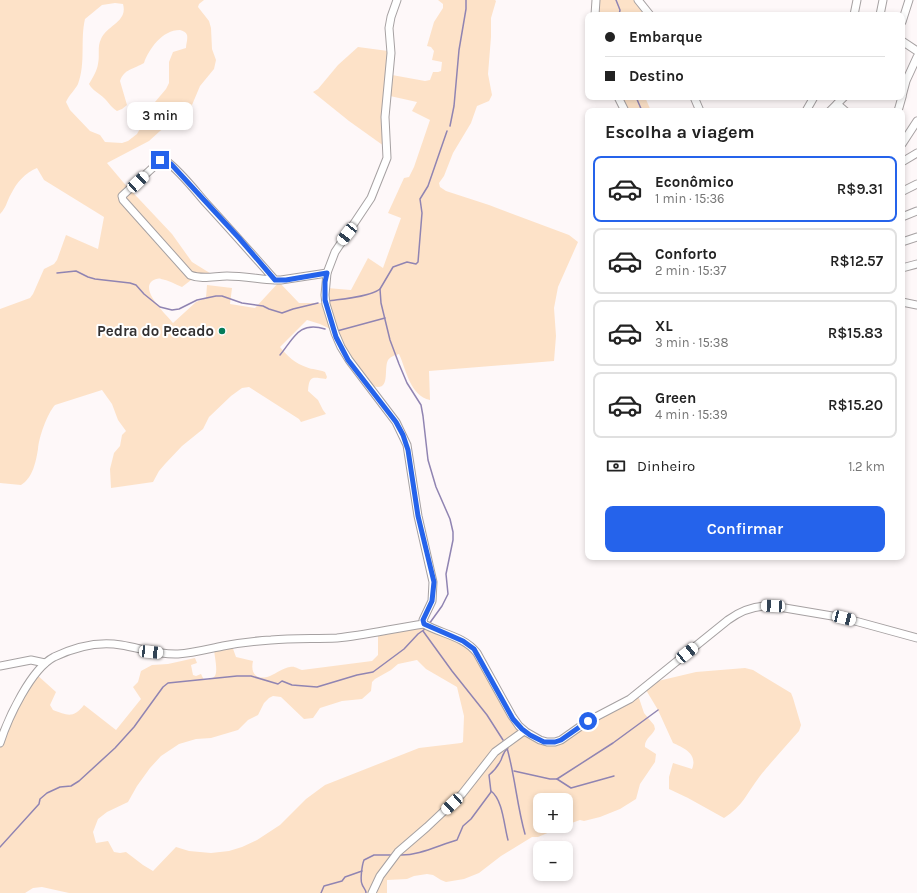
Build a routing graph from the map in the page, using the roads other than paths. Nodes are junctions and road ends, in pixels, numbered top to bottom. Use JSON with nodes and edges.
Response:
{"nodes":[{"id":1,"x":397,"y":0,"type":"edge"},
{"id":2,"x":596,"y":0,"type":"edge"},
{"id":3,"x":638,"y":0,"type":"edge"},
{"id":4,"x":857,"y":0,"type":"edge"},
{"id":5,"x":883,"y":0,"type":"edge"},
{"id":6,"x":909,"y":0,"type":"edge"},
{"id":7,"x":596,"y":12,"type":"edge"},
{"id":8,"x":648,"y":12,"type":"edge"},
{"id":9,"x":855,"y":12,"type":"edge"},
{"id":10,"x":881,"y":12,"type":"edge"},
{"id":11,"x":905,"y":13,"type":"edge"},
{"id":12,"x":905,"y":43,"type":"edge"},
{"id":13,"x":917,"y":51,"type":"edge"},
{"id":14,"x":917,"y":57,"type":"edge"},
{"id":15,"x":905,"y":85,"type":"edge"},
{"id":16,"x":841,"y":100,"type":"edge"},
{"id":17,"x":837,"y":104,"type":"junction"},
{"id":18,"x":833,"y":108,"type":"edge"},
{"id":19,"x":842,"y":108,"type":"edge"},
{"id":20,"x":917,"y":120,"type":"edge"},
{"id":21,"x":905,"y":139,"type":"edge"},
{"id":22,"x":917,"y":153,"type":"edge"},
{"id":23,"x":905,"y":160,"type":"edge"},
{"id":24,"x":916,"y":186,"type":"edge"},
{"id":25,"x":905,"y":190,"type":"edge"},
{"id":26,"x":917,"y":211,"type":"edge"},
{"id":27,"x":905,"y":216,"type":"edge"},
{"id":28,"x":917,"y":237,"type":"edge"},
{"id":29,"x":905,"y":241,"type":"edge"},
{"id":30,"x":327,"y":273,"type":"junction"},
{"id":31,"x":275,"y":280,"type":"junction"},
{"id":32,"x":905,"y":303,"type":"edge"},
{"id":33,"x":917,"y":305,"type":"edge"},
{"id":34,"x":424,"y":624,"type":"junction"},
{"id":35,"x":917,"y":638,"type":"edge"},
{"id":36,"x":45,"y":663,"type":"junction"},
{"id":37,"x":0,"y":666,"type":"edge"},
{"id":38,"x":524,"y":731,"type":"junction"},
{"id":39,"x":0,"y":743,"type":"edge"},
{"id":40,"x":372,"y":893,"type":"edge"}],
"edges":[{"from":1,"to":30,"type":"street"},
{"from":2,"to":7,"type":"street"},
{"from":3,"to":8,"type":"street"},
{"from":4,"to":9,"type":"street"},
{"from":5,"to":10,"type":"street"},
{"from":6,"to":11,"type":"street"},
{"from":12,"to":13,"type":"street"},
{"from":14,"to":15,"type":"street"},
{"from":16,"to":17,"type":"street"},
{"from":17,"to":18,"type":"street"},
{"from":17,"to":19,"type":"street"},
{"from":20,"to":21,"type":"street"},
{"from":22,"to":23,"type":"street"},
{"from":24,"to":25,"type":"street"},
{"from":26,"to":27,"type":"street"},
{"from":28,"to":29,"type":"street"},
{"from":30,"to":31,"type":"street"},
{"from":30,"to":34,"type":"street"},
{"from":31,"to":31,"type":"street"},
{"from":32,"to":33,"type":"street"},
{"from":34,"to":36,"type":"street"},
{"from":34,"to":38,"type":"street"},
{"from":35,"to":38,"type":"street"},
{"from":36,"to":37,"type":"street"},
{"from":36,"to":39,"type":"street"},
{"from":38,"to":40,"type":"street"}]}
